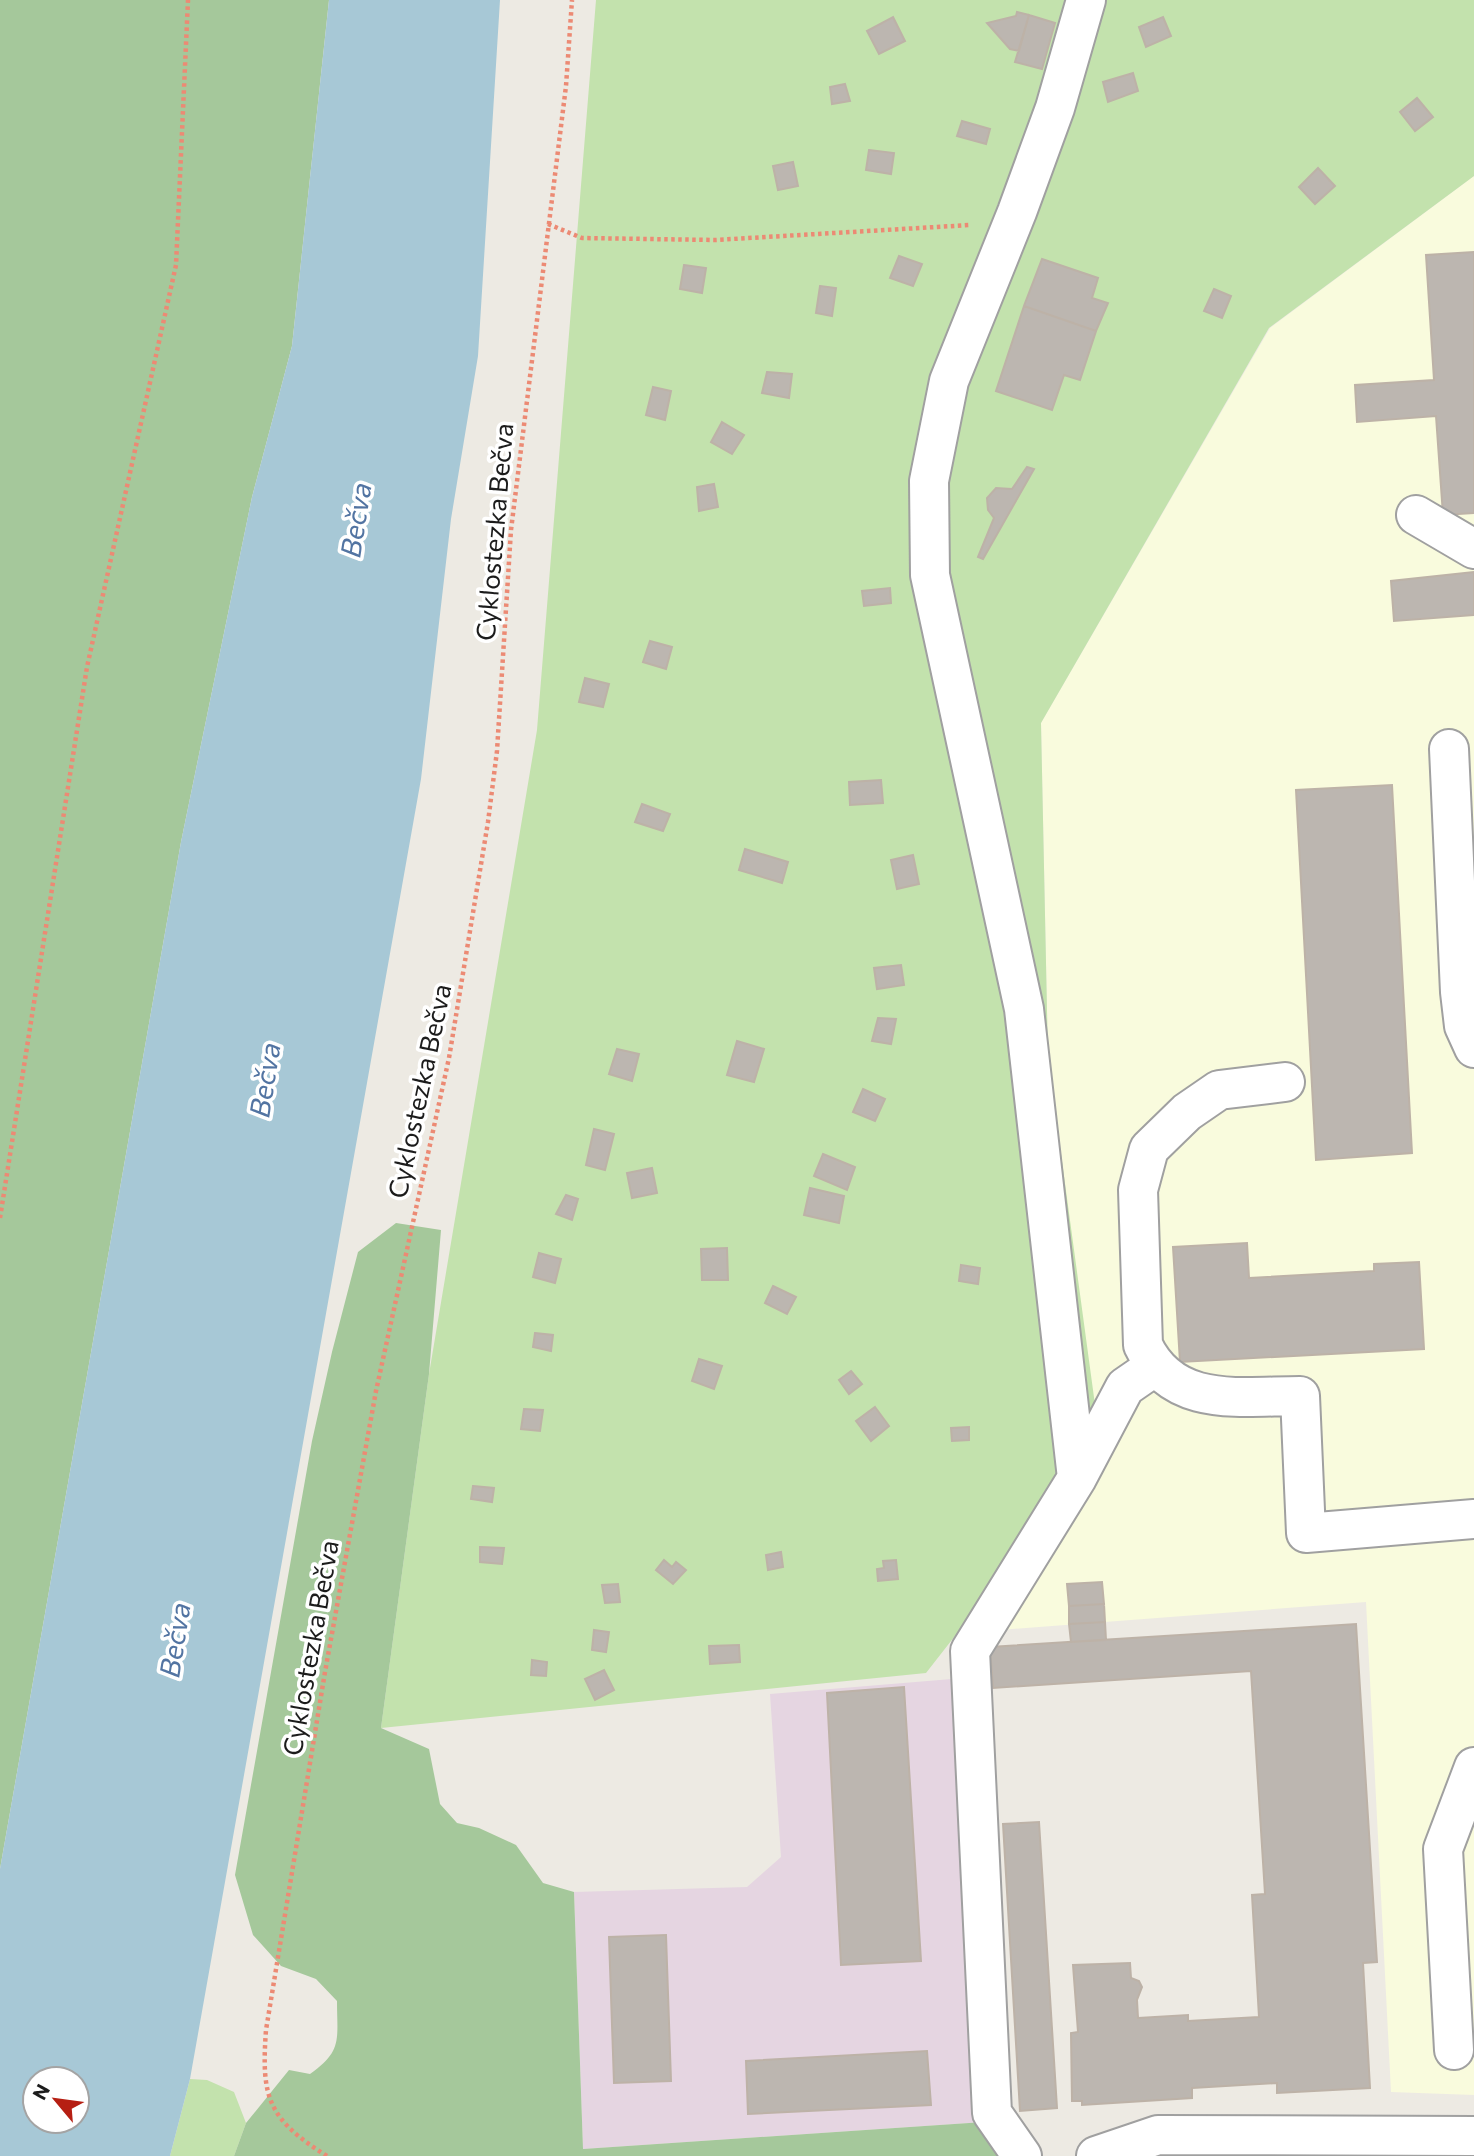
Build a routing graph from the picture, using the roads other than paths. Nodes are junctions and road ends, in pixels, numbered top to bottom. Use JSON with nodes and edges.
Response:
{"nodes":[{"id":1,"x":1086,"y":0,"type":"edge"},
{"id":2,"x":1416,"y":515,"type":"dead end"},
{"id":3,"x":1474,"y":549,"type":"edge"},
{"id":4,"x":1449,"y":749,"type":"dead end"},
{"id":5,"x":1474,"y":1048,"type":"edge"},
{"id":6,"x":1285,"y":1082,"type":"dead end"},
{"id":7,"x":1154,"y":1367,"type":"junction"},
{"id":8,"x":1077,"y":1478,"type":"junction"},
{"id":9,"x":1474,"y":1520,"type":"edge"},
{"id":10,"x":1474,"y":1767,"type":"edge"},
{"id":11,"x":1454,"y":2050,"type":"dead end"},
{"id":12,"x":1474,"y":2136,"type":"edge"},
{"id":13,"x":1187,"y":2146,"type":"edge"},
{"id":14,"x":1022,"y":2156,"type":"edge"},
{"id":15,"x":1096,"y":2156,"type":"edge"}],
"edges":[{"from":1,"to":8,"type":"street"},
{"from":2,"to":3,"type":"street"},
{"from":4,"to":5,"type":"street"},
{"from":6,"to":7,"type":"street"},
{"from":7,"to":8,"type":"street"},
{"from":7,"to":9,"type":"street"},
{"from":8,"to":14,"type":"street"},
{"from":10,"to":11,"type":"street"},
{"from":12,"to":13,"type":"street"},
{"from":13,"to":15,"type":"street"}]}
